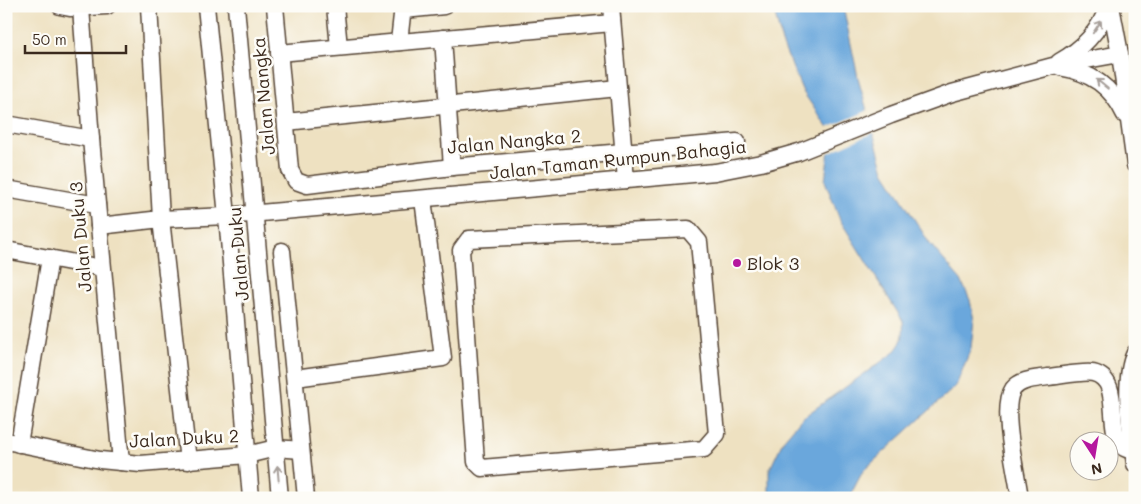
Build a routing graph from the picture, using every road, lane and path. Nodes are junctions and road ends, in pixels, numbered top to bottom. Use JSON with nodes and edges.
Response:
{"nodes":[{"id":1,"x":60,"y":6,"type":"edge"},
{"id":2,"x":107,"y":6,"type":"edge"},
{"id":3,"x":149,"y":6,"type":"edge"},
{"id":4,"x":206,"y":6,"type":"edge"},
{"id":5,"x":236,"y":6,"type":"edge"},
{"id":6,"x":275,"y":6,"type":"edge"},
{"id":7,"x":335,"y":6,"type":"edge"},
{"id":8,"x":444,"y":6,"type":"edge"},
{"id":9,"x":611,"y":6,"type":"edge"},
{"id":10,"x":1109,"y":6,"type":"edge"},
{"id":11,"x":81,"y":8,"type":"junction"},
{"id":12,"x":404,"y":8,"type":"edge"},
{"id":13,"x":612,"y":23,"type":"junction"},
{"id":14,"x":443,"y":38,"type":"junction"},
{"id":15,"x":399,"y":42,"type":"junction"},
{"id":16,"x":339,"y":47,"type":"junction"},
{"id":17,"x":280,"y":53,"type":"junction"},
{"id":18,"x":1120,"y":54,"type":"junction"},
{"id":19,"x":1053,"y":66,"type":"junction"},
{"id":20,"x":618,"y":88,"type":"junction"},
{"id":21,"x":448,"y":105,"type":"junction"},
{"id":22,"x":286,"y":122,"type":"junction"},
{"id":23,"x":6,"y":124,"type":"edge"},
{"id":24,"x":1130,"y":124,"type":"junction"},
{"id":25,"x":91,"y":139,"type":"junction"},
{"id":26,"x":737,"y":142,"type":"dead end"},
{"id":27,"x":624,"y":151,"type":"junction"},
{"id":28,"x":1135,"y":165,"type":"edge"},
{"id":29,"x":452,"y":167,"type":"junction"},
{"id":30,"x":626,"y":180,"type":"junction"},
{"id":31,"x":296,"y":181,"type":"joint"},
{"id":32,"x":6,"y":189,"type":"edge"},
{"id":33,"x":423,"y":199,"type":"junction"},
{"id":34,"x":97,"y":205,"type":"junction"},
{"id":35,"x":254,"y":213,"type":"junction"},
{"id":36,"x":226,"y":216,"type":"junction"},
{"id":37,"x":161,"y":219,"type":"junction"},
{"id":38,"x":99,"y":226,"type":"junction"},
{"id":39,"x":6,"y":250,"type":"edge"},
{"id":40,"x":282,"y":251,"type":"dead end"},
{"id":41,"x":50,"y":258,"type":"junction"},
{"id":42,"x":102,"y":268,"type":"junction"},
{"id":43,"x":468,"y":337,"type":"junction"},
{"id":44,"x":440,"y":342,"type":"junction"},
{"id":45,"x":1135,"y":352,"type":"edge"},
{"id":46,"x":469,"y":354,"type":"junction"},
{"id":47,"x":443,"y":358,"type":"junction"},
{"id":48,"x":295,"y":378,"type":"junction"},
{"id":49,"x":12,"y":442,"type":"edge"},
{"id":50,"x":276,"y":448,"type":"junction"},
{"id":51,"x":302,"y":450,"type":"junction"},
{"id":52,"x":247,"y":455,"type":"junction"},
{"id":53,"x":1134,"y":457,"type":"edge"},
{"id":54,"x":188,"y":461,"type":"junction"},
{"id":55,"x":121,"y":462,"type":"junction"},
{"id":56,"x":251,"y":498,"type":"edge"},
{"id":57,"x":280,"y":498,"type":"edge"},
{"id":58,"x":306,"y":498,"type":"edge"},
{"id":59,"x":1020,"y":498,"type":"edge"}],
"edges":[{"from":1,"to":11,"type":"street"},
{"from":2,"to":11,"type":"street"},
{"from":3,"to":37,"type":"street"},
{"from":4,"to":36,"type":"street"},
{"from":5,"to":35,"type":"street","name":"Jalan Duku"},
{"from":6,"to":17,"type":"street","name":"Jalan Nangka"},
{"from":7,"to":16,"type":"street"},
{"from":8,"to":12,"type":"street"},
{"from":9,"to":13,"type":"street"},
{"from":10,"to":18,"type":"street"},
{"from":19,"to":10,"type":"street","one_way":true},
{"from":11,"to":25,"type":"street","name":"Jalan Duku 3"},
{"from":12,"to":15,"type":"street"},
{"from":13,"to":14,"type":"street"},
{"from":13,"to":20,"type":"street"},
{"from":14,"to":15,"type":"street"},
{"from":14,"to":21,"type":"street"},
{"from":15,"to":16,"type":"street"},
{"from":16,"to":17,"type":"street"},
{"from":17,"to":22,"type":"street","name":"Jalan Nangka"},
{"from":18,"to":19,"type":"street","name":"Jalan Taman Rumpun Bahagia"},
{"from":18,"to":24,"type":"street"},
{"from":24,"to":19,"type":"street","one_way":true},
{"from":19,"to":30,"type":"street","name":"Jalan Taman Rumpun Bahagia"},
{"from":20,"to":21,"type":"street"},
{"from":20,"to":27,"type":"street"},
{"from":21,"to":22,"type":"street"},
{"from":21,"to":29,"type":"street"},
{"from":22,"to":31,"type":"street","name":"Jalan Nangka"},
{"from":23,"to":25,"type":"street"},
{"from":24,"to":28,"type":"street"},
{"from":25,"to":34,"type":"street","name":"Jalan Duku 3"},
{"from":26,"to":27,"type":"street","name":"Jalan Nangka 2"},
{"from":27,"to":29,"type":"street","name":"Jalan Nangka 2"},
{"from":27,"to":30,"type":"street"},
{"from":29,"to":31,"type":"street","name":"Jalan Nangka 2"},
{"from":30,"to":33,"type":"street","name":"Jalan Taman Rumpun Bahagia"},
{"from":32,"to":34,"type":"street"},
{"from":33,"to":35,"type":"street","name":"Jalan Taman Rumpun Bahagia"},
{"from":33,"to":44,"type":"street"},
{"from":34,"to":38,"type":"street","name":"Jalan Duku 3"},
{"from":35,"to":36,"type":"street","name":"Jalan Taman Rumpun Bahagia"},
{"from":35,"to":50,"type":"street","name":"Jalan Duku"},
{"from":36,"to":37,"type":"street","name":"Jalan Taman Rumpun Bahagia"},
{"from":36,"to":52,"type":"street"},
{"from":37,"to":38,"type":"street","name":"Jalan Taman Rumpun Bahagia"},
{"from":37,"to":54,"type":"street"},
{"from":38,"to":42,"type":"street","name":"Jalan Duku 3"},
{"from":39,"to":41,"type":"street"},
{"from":40,"to":48,"type":"street"},
{"from":41,"to":42,"type":"street"},
{"from":41,"to":49,"type":"street"},
{"from":42,"to":55,"type":"street","name":"Jalan Duku 3"},
{"from":43,"to":44,"type":"street"},
{"from":43,"to":46,"type":"street"},
{"from":43,"to":46,"type":"street"},
{"from":44,"to":47,"type":"street"},
{"from":45,"to":53,"type":"street"},
{"from":46,"to":47,"type":"street"},
{"from":47,"to":48,"type":"street"},
{"from":48,"to":51,"type":"street"},
{"from":49,"to":55,"type":"street","name":"Jalan Duku 2"},
{"from":50,"to":51,"type":"street","name":"Jalan Duku 2"},
{"from":50,"to":52,"type":"street","name":"Jalan Duku 2"},
{"from":57,"to":50,"type":"street","name":"Jalan Duku","one_way":true},
{"from":51,"to":58,"type":"street"},
{"from":52,"to":54,"type":"street","name":"Jalan Duku 2"},
{"from":52,"to":56,"type":"street"},
{"from":53,"to":59,"type":"street"},
{"from":54,"to":55,"type":"street","name":"Jalan Duku 2"}]}
